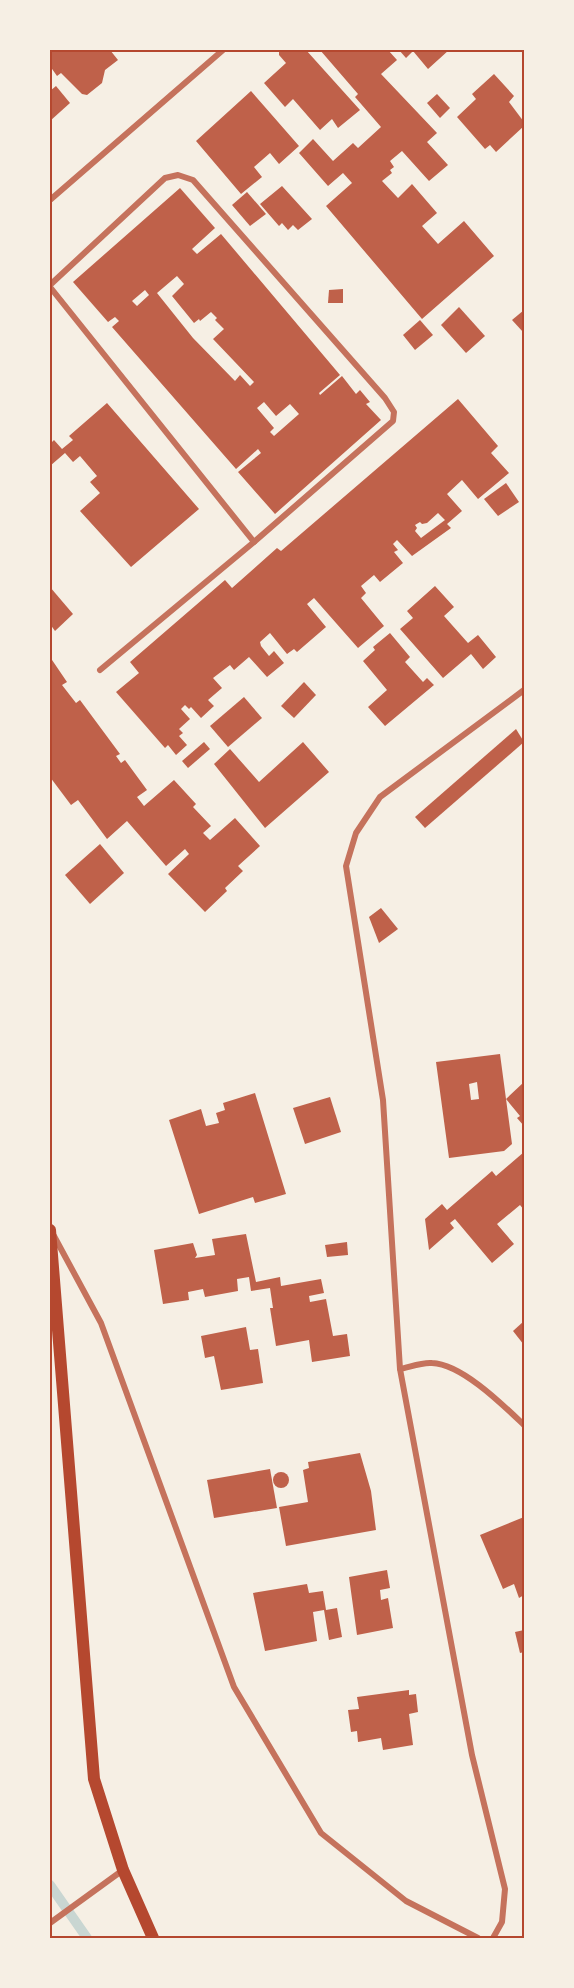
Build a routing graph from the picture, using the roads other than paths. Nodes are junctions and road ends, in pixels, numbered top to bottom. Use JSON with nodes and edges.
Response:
{"nodes":[{"id":1,"x":223,"y":50,"type":"edge"},
{"id":2,"x":50,"y":200,"type":"edge"},
{"id":3,"x":50,"y":286,"type":"edge"},
{"id":4,"x":254,"y":542,"type":"junction"},
{"id":5,"x":100,"y":670,"type":"dead end"},
{"id":6,"x":525,"y":690,"type":"edge"},
{"id":7,"x":50,"y":1229,"type":"edge"},
{"id":8,"x":400,"y":1369,"type":"junction"},
{"id":9,"x":525,"y":1425,"type":"edge"},
{"id":10,"x":123,"y":1870,"type":"junction"},
{"id":11,"x":50,"y":1923,"type":"edge"},
{"id":12,"x":153,"y":1938,"type":"edge"},
{"id":13,"x":478,"y":1938,"type":"edge"},
{"id":14,"x":493,"y":1938,"type":"edge"}],
"edges":[{"from":1,"to":2,"type":"street"},
{"from":3,"to":4,"type":"street"},
{"from":3,"to":4,"type":"street"},
{"from":4,"to":5,"type":"street"},
{"from":6,"to":8,"type":"street"},
{"from":7,"to":10,"type":"main road"},
{"from":7,"to":13,"type":"street"},
{"from":8,"to":9,"type":"street"},
{"from":8,"to":14,"type":"street"},
{"from":10,"to":11,"type":"street"},
{"from":10,"to":12,"type":"main road"}]}
